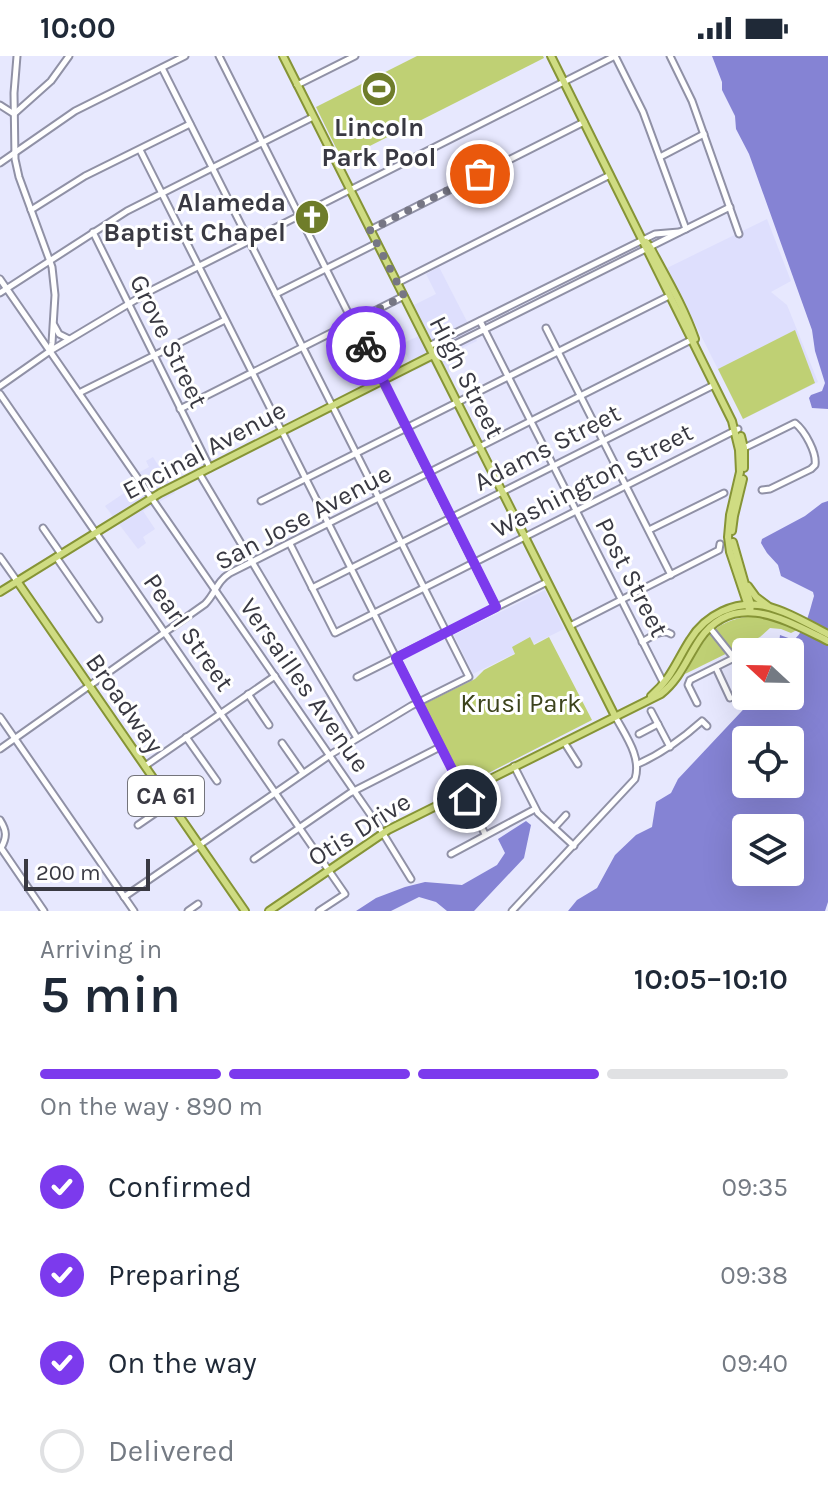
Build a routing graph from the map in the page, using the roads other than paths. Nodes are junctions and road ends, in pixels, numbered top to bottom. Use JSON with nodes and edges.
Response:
{"nodes":[{"id":1,"x":17,"y":56,"type":"edge"},
{"id":2,"x":69,"y":56,"type":"edge"},
{"id":3,"x":185,"y":56,"type":"edge"},
{"id":4,"x":219,"y":56,"type":"edge"},
{"id":5,"x":283,"y":56,"type":"edge"},
{"id":6,"x":355,"y":56,"type":"edge"},
{"id":7,"x":551,"y":56,"type":"edge"},
{"id":8,"x":615,"y":56,"type":"edge"},
{"id":9,"x":670,"y":56,"type":"edge"},
{"id":10,"x":162,"y":68,"type":"junction"},
{"id":11,"x":564,"y":82,"type":"junction"},
{"id":12,"x":297,"y":85,"type":"junction"},
{"id":13,"x":0,"y":105,"type":"edge"},
{"id":14,"x":14,"y":114,"type":"junction"},
{"id":15,"x":313,"y":117,"type":"junction"},
{"id":16,"x":584,"y":122,"type":"junction"},
{"id":17,"x":190,"y":124,"type":"junction"},
{"id":18,"x":704,"y":134,"type":"junction"},
{"id":19,"x":263,"y":143,"type":"junction"},
{"id":20,"x":140,"y":150,"type":"junction"},
{"id":21,"x":15,"y":152,"type":"junction"},
{"id":22,"x":660,"y":157,"type":"junction"},
{"id":23,"x":0,"y":163,"type":"edge"},
{"id":24,"x":212,"y":169,"type":"junction"},
{"id":25,"x":611,"y":175,"type":"junction"},
{"id":26,"x":350,"y":189,"type":"junction"},
{"id":27,"x":162,"y":194,"type":"junction"},
{"id":28,"x":730,"y":207,"type":"junction"},
{"id":29,"x":31,"y":210,"type":"junction"},
{"id":30,"x":299,"y":215,"type":"junction"},
{"id":31,"x":370,"y":230,"type":"junction"},
{"id":32,"x":683,"y":230,"type":"junction"},
{"id":33,"x":93,"y":232,"type":"junction"},
{"id":34,"x":739,"y":234,"type":"dead end"},
{"id":35,"x":643,"y":240,"type":"junction"},
{"id":36,"x":249,"y":241,"type":"junction"},
{"id":37,"x":377,"y":243,"type":"junction"},
{"id":38,"x":648,"y":248,"type":"junction"},
{"id":39,"x":49,"y":261,"type":"junction"},
{"id":40,"x":198,"y":267,"type":"junction"},
{"id":41,"x":326,"y":269,"type":"junction"},
{"id":42,"x":0,"y":279,"type":"edge"},
{"id":43,"x":397,"y":283,"type":"junction"},
{"id":44,"x":6,"y":288,"type":"junction"},
{"id":45,"x":0,"y":293,"type":"edge"},
{"id":46,"x":276,"y":294,"type":"junction"},
{"id":47,"x":404,"y":296,"type":"junction"},
{"id":48,"x":532,"y":296,"type":"junction"},
{"id":49,"x":669,"y":296,"type":"junction"},
{"id":50,"x":673,"y":303,"type":"junction"},
{"id":51,"x":128,"y":304,"type":"junction"},
{"id":52,"x":536,"y":304,"type":"junction"},
{"id":53,"x":686,"y":318,"type":"junction"},
{"id":54,"x":225,"y":320,"type":"junction"},
{"id":55,"x":480,"y":321,"type":"junction"},
{"id":56,"x":353,"y":322,"type":"junction"},
{"id":57,"x":53,"y":324,"type":"junction"},
{"id":58,"x":546,"y":328,"type":"dead end"},
{"id":59,"x":485,"y":330,"type":"junction"},
{"id":60,"x":447,"y":338,"type":"junction"},
{"id":61,"x":69,"y":339,"type":"junction"},
{"id":62,"x":693,"y":339,"type":"junction"},
{"id":63,"x":429,"y":346,"type":"junction"},
{"id":64,"x":303,"y":348,"type":"junction"},
{"id":65,"x":50,"y":351,"type":"junction"},
{"id":66,"x":559,"y":352,"type":"junction"},
{"id":67,"x":433,"y":355,"type":"junction"},
{"id":68,"x":153,"y":356,"type":"junction"},
{"id":69,"x":252,"y":373,"type":"junction"},
{"id":70,"x":508,"y":377,"type":"junction"},
{"id":71,"x":383,"y":380,"type":"junction"},
{"id":72,"x":714,"y":385,"type":"junction"},
{"id":73,"x":0,"y":386,"type":"edge"},
{"id":74,"x":79,"y":393,"type":"junction"},
{"id":75,"x":0,"y":394,"type":"edge"},
{"id":76,"x":581,"y":396,"type":"junction"},
{"id":77,"x":457,"y":403,"type":"junction"},
{"id":78,"x":332,"y":406,"type":"junction"},
{"id":79,"x":180,"y":409,"type":"junction"},
{"id":80,"x":531,"y":422,"type":"junction"},
{"id":81,"x":407,"y":428,"type":"junction"},
{"id":82,"x":736,"y":430,"type":"junction"},
{"id":83,"x":281,"y":431,"type":"junction"},
{"id":84,"x":604,"y":441,"type":"junction"},
{"id":85,"x":480,"y":447,"type":"junction"},
{"id":86,"x":741,"y":449,"type":"junction"},
{"id":87,"x":356,"y":454,"type":"junction"},
{"id":88,"x":553,"y":467,"type":"junction"},
{"id":89,"x":210,"y":468,"type":"junction"},
{"id":90,"x":199,"y":473,"type":"junction"},
{"id":91,"x":429,"y":473,"type":"junction"},
{"id":92,"x":306,"y":479,"type":"junction"},
{"id":93,"x":626,"y":485,"type":"junction"},
{"id":94,"x":762,"y":490,"type":"dead end"},
{"id":95,"x":502,"y":492,"type":"junction"},
{"id":96,"x":724,"y":493,"type":"dead end"},
{"id":97,"x":151,"y":498,"type":"junction"},
{"id":98,"x":379,"y":499,"type":"junction"},
{"id":99,"x":261,"y":501,"type":"dead end"},
{"id":100,"x":575,"y":511,"type":"junction"},
{"id":101,"x":452,"y":518,"type":"junction"},
{"id":102,"x":328,"y":525,"type":"junction"},
{"id":103,"x":43,"y":528,"type":"dead end"},
{"id":104,"x":649,"y":530,"type":"junction"},
{"id":105,"x":96,"y":532,"type":"junction"},
{"id":106,"x":525,"y":537,"type":"junction"},
{"id":107,"x":401,"y":543,"type":"junction"},
{"id":108,"x":290,"y":544,"type":"junction"},
{"id":109,"x":719,"y":547,"type":"dead end"},
{"id":110,"x":58,"y":555,"type":"junction"},
{"id":111,"x":0,"y":557,"type":"edge"},
{"id":112,"x":253,"y":562,"type":"junction"},
{"id":113,"x":474,"y":562,"type":"junction"},
{"id":114,"x":351,"y":569,"type":"junction"},
{"id":115,"x":671,"y":575,"type":"junction"},
{"id":116,"x":17,"y":581,"type":"junction"},
{"id":117,"x":547,"y":582,"type":"junction"},
{"id":118,"x":746,"y":584,"type":"junction"},
{"id":119,"x":312,"y":588,"type":"junction"},
{"id":120,"x":424,"y":588,"type":"junction"},
{"id":121,"x":214,"y":590,"type":"junction"},
{"id":122,"x":0,"y":592,"type":"edge"},
{"id":123,"x":620,"y":600,"type":"junction"},
{"id":124,"x":496,"y":607,"type":"junction"},
{"id":125,"x":749,"y":607,"type":"junction"},
{"id":126,"x":771,"y":608,"type":"junction"},
{"id":127,"x":373,"y":613,"type":"junction"},
{"id":128,"x":99,"y":619,"type":"dead end"},
{"id":129,"x":796,"y":622,"type":"junction"},
{"id":130,"x":570,"y":626,"type":"junction"},
{"id":131,"x":710,"y":628,"type":"junction"},
{"id":132,"x":165,"y":632,"type":"junction"},
{"id":133,"x":446,"y":632,"type":"junction"},
{"id":134,"x":671,"y":634,"type":"dead end"},
{"id":135,"x":828,"y":634,"type":"edge"},
{"id":136,"x":828,"y":641,"type":"edge"},
{"id":137,"x":642,"y":642,"type":"junction"},
{"id":138,"x":732,"y":656,"type":"edge"},
{"id":139,"x":396,"y":658,"type":"junction"},
{"id":140,"x":732,"y":659,"type":"edge"},
{"id":141,"x":716,"y":668,"type":"junction"},
{"id":142,"x":275,"y":676,"type":"junction"},
{"id":143,"x":357,"y":677,"type":"dead end"},
{"id":144,"x":662,"y":680,"type":"dead end"},
{"id":145,"x":90,"y":686,"type":"junction"},
{"id":146,"x":248,"y":694,"type":"junction"},
{"id":147,"x":730,"y":698,"type":"dead end"},
{"id":148,"x":645,"y":701,"type":"junction"},
{"id":149,"x":418,"y":703,"type":"junction"},
{"id":150,"x":697,"y":703,"type":"dead end"},
{"id":151,"x":651,"y":711,"type":"dead end"},
{"id":152,"x":221,"y":713,"type":"junction"},
{"id":153,"x":615,"y":716,"type":"junction"},
{"id":154,"x":0,"y":717,"type":"edge"},
{"id":155,"x":658,"y":724,"type":"junction"},
{"id":156,"x":269,"y":725,"type":"dead end"},
{"id":157,"x":707,"y":726,"type":"dead end"},
{"id":158,"x":639,"y":734,"type":"dead end"},
{"id":159,"x":186,"y":737,"type":"junction"},
{"id":160,"x":15,"y":738,"type":"junction"},
{"id":161,"x":357,"y":738,"type":"junction"},
{"id":162,"x":666,"y":739,"type":"junction"},
{"id":163,"x":564,"y":742,"type":"junction"},
{"id":164,"x":679,"y":742,"type":"junction"},
{"id":165,"x":282,"y":743,"type":"dead end"},
{"id":166,"x":440,"y":747,"type":"junction"},
{"id":167,"x":670,"y":747,"type":"junction"},
{"id":168,"x":0,"y":749,"type":"edge"},
{"id":169,"x":329,"y":755,"type":"junction"},
{"id":170,"x":578,"y":764,"type":"dead end"},
{"id":171,"x":638,"y":764,"type":"junction"},
{"id":172,"x":145,"y":766,"type":"junction"},
{"id":173,"x":514,"y":766,"type":"junction"},
{"id":174,"x":303,"y":773,"type":"junction"},
{"id":175,"x":217,"y":781,"type":"dead end"},
{"id":176,"x":354,"y":791,"type":"junction"},
{"id":177,"x":276,"y":792,"type":"junction"},
{"id":178,"x":463,"y":792,"type":"junction"},
{"id":179,"x":170,"y":803,"type":"junction"},
{"id":180,"x":535,"y":809,"type":"junction"},
{"id":181,"x":566,"y":815,"type":"dead end"},
{"id":182,"x":0,"y":820,"type":"edge"},
{"id":183,"x":138,"y":825,"type":"dead end"},
{"id":184,"x":300,"y":827,"type":"junction"},
{"id":185,"x":555,"y":827,"type":"junction"},
{"id":186,"x":383,"y":833,"type":"junction"},
{"id":187,"x":485,"y":834,"type":"junction"},
{"id":188,"x":200,"y":845,"type":"junction"},
{"id":189,"x":574,"y":846,"type":"junction"},
{"id":190,"x":0,"y":848,"type":"edge"},
{"id":191,"x":451,"y":854,"type":"dead end"},
{"id":192,"x":254,"y":859,"type":"dead end"},
{"id":193,"x":329,"y":869,"type":"junction"},
{"id":194,"x":411,"y":879,"type":"dead end"},
{"id":195,"x":124,"y":897,"type":"junction"},
{"id":196,"x":198,"y":904,"type":"dead end"},
{"id":197,"x":44,"y":911,"type":"edge"},
{"id":198,"x":134,"y":911,"type":"edge"},
{"id":199,"x":188,"y":911,"type":"edge"},
{"id":200,"x":245,"y":911,"type":"edge"},
{"id":201,"x":269,"y":911,"type":"edge"},
{"id":202,"x":319,"y":911,"type":"edge"},
{"id":203,"x":512,"y":911,"type":"edge"}],
"edges":[{"from":1,"to":14,"type":"street"},
{"from":2,"to":14,"type":"street"},
{"from":3,"to":10,"type":"street"},
{"from":4,"to":19,"type":"street"},
{"from":5,"to":12,"type":"main road","name":"High Street"},
{"from":6,"to":12,"type":"street"},
{"from":7,"to":11,"type":"main road"},
{"from":8,"to":11,"type":"street"},
{"from":8,"to":22,"type":"street"},
{"from":9,"to":18,"type":"street"},
{"from":10,"to":17,"type":"street"},
{"from":10,"to":21,"type":"street"},
{"from":11,"to":16,"type":"main road"},
{"from":11,"to":26,"type":"street"},
{"from":12,"to":15,"type":"main road","name":"High Street"},
{"from":13,"to":14,"type":"street"},
{"from":14,"to":21,"type":"street"},
{"from":15,"to":19,"type":"street"},
{"from":15,"to":26,"type":"main road","name":"High Street"},
{"from":16,"to":25,"type":"main road"},
{"from":16,"to":31,"type":"street"},
{"from":17,"to":20,"type":"street"},
{"from":17,"to":24,"type":"street"},
{"from":18,"to":22,"type":"street"},
{"from":18,"to":28,"type":"street"},
{"from":19,"to":24,"type":"street"},
{"from":19,"to":30,"type":"street"},
{"from":20,"to":27,"type":"street"},
{"from":20,"to":29,"type":"street"},
{"from":21,"to":23,"type":"street"},
{"from":21,"to":29,"type":"street"},
{"from":22,"to":32,"type":"street"},
{"from":24,"to":27,"type":"street"},
{"from":24,"to":36,"type":"street"},
{"from":25,"to":35,"type":"main road"},
{"from":25,"to":43,"type":"street"},
{"from":26,"to":30,"type":"street"},
{"from":26,"to":31,"type":"main road","name":"High Street"},
{"from":27,"to":33,"type":"street"},
{"from":27,"to":40,"type":"street"},
{"from":28,"to":32,"type":"street","name":"Encinal Avenue"},
{"from":28,"to":34,"type":"street"},
{"from":29,"to":39,"type":"street"},
{"from":30,"to":36,"type":"street"},
{"from":30,"to":41,"type":"street"},
{"from":31,"to":37,"type":"main road","name":"High Street"},
{"from":32,"to":35,"type":"street","name":"Encinal Avenue"},
{"from":32,"to":38,"type":"street","name":"Encinal Avenue"},
{"from":33,"to":39,"type":"street"},
{"from":33,"to":51,"type":"street","name":"Grove Street"},
{"from":35,"to":38,"type":"main road"},
{"from":35,"to":48,"type":"street","name":"Encinal Avenue"},
{"from":36,"to":40,"type":"street"},
{"from":36,"to":46,"type":"street"},
{"from":37,"to":41,"type":"street"},
{"from":37,"to":43,"type":"main road","name":"High Street"},
{"from":38,"to":49,"type":"main road"},
{"from":38,"to":52,"type":"street","name":"Encinal Avenue"},
{"from":38,"to":53,"type":"main road"},
{"from":39,"to":44,"type":"street"},
{"from":39,"to":57,"type":"street"},
{"from":40,"to":51,"type":"street"},
{"from":40,"to":54,"type":"street"},
{"from":41,"to":46,"type":"street"},
{"from":41,"to":56,"type":"street"},
{"from":42,"to":44,"type":"street","name":"Versailles Avenue"},
{"from":43,"to":47,"type":"main road","name":"High Street"},
{"from":44,"to":45,"type":"street"},
{"from":44,"to":65,"type":"street","name":"Versailles Avenue"},
{"from":46,"to":64,"type":"street"},
{"from":47,"to":56,"type":"street"},
{"from":47,"to":63,"type":"main road","name":"High Street"},
{"from":48,"to":52,"type":"street"},
{"from":48,"to":55,"type":"street","name":"Encinal Avenue"},
{"from":49,"to":50,"type":"main road"},
{"from":49,"to":66,"type":"street"},
{"from":50,"to":53,"type":"main road"},
{"from":50,"to":62,"type":"main road"},
{"from":51,"to":61,"type":"street"},
{"from":51,"to":68,"type":"street","name":"Grove Street"},
{"from":52,"to":59,"type":"street","name":"Encinal Avenue"},
{"from":53,"to":62,"type":"main road"},
{"from":54,"to":68,"type":"street"},
{"from":54,"to":69,"type":"street"},
{"from":55,"to":59,"type":"street","name":"Post Street"},
{"from":55,"to":60,"type":"street","name":"Encinal Avenue"},
{"from":56,"to":64,"type":"street"},
{"from":56,"to":71,"type":"street"},
{"from":57,"to":61,"type":"street"},
{"from":57,"to":65,"type":"street"},
{"from":58,"to":66,"type":"street"},
{"from":59,"to":67,"type":"street","name":"Encinal Avenue"},
{"from":59,"to":70,"type":"street","name":"Post Street"},
{"from":60,"to":63,"type":"street","name":"Encinal Avenue"},
{"from":60,"to":67,"type":"street","name":"Encinal Avenue"},
{"from":61,"to":65,"type":"street"},
{"from":62,"to":72,"type":"main road"},
{"from":62,"to":76,"type":"street","name":"San Jose Avenue"},
{"from":62,"to":82,"type":"main road"},
{"from":63,"to":67,"type":"main road","name":"High Street"},
{"from":64,"to":69,"type":"street"},
{"from":64,"to":78,"type":"street"},
{"from":65,"to":73,"type":"street"},
{"from":65,"to":74,"type":"street","name":"Versailles Avenue"},
{"from":66,"to":70,"type":"street"},
{"from":66,"to":76,"type":"street"},
{"from":67,"to":71,"type":"main road","name":"Encinal Avenue"},
{"from":67,"to":77,"type":"main road","name":"High Street"},
{"from":68,"to":74,"type":"street"},
{"from":68,"to":79,"type":"street","name":"Grove Street"},
{"from":69,"to":79,"type":"street"},
{"from":69,"to":83,"type":"street"},
{"from":70,"to":77,"type":"street"},
{"from":70,"to":80,"type":"street","name":"Post Street"},
{"from":71,"to":78,"type":"main road","name":"Encinal Avenue"},
{"from":71,"to":81,"type":"street"},
{"from":72,"to":82,"type":"main road"},
{"from":72,"to":84,"type":"street","name":"Adams Street"},
{"from":74,"to":97,"type":"street","name":"Versailles Avenue"},
{"from":75,"to":105,"type":"street","name":"Pearl Street"},
{"from":76,"to":80,"type":"street","name":"San Jose Avenue"},
{"from":76,"to":84,"type":"street"},
{"from":77,"to":81,"type":"street"},
{"from":77,"to":85,"type":"main road","name":"High Street"},
{"from":78,"to":83,"type":"main road","name":"Encinal Avenue"},
{"from":78,"to":87,"type":"street"},
{"from":79,"to":89,"type":"street","name":"Grove Street"},
{"from":80,"to":85,"type":"street","name":"San Jose Avenue"},
{"from":80,"to":88,"type":"street","name":"Post Street"},
{"from":81,"to":87,"type":"street"},
{"from":81,"to":91,"type":"street"},
{"from":82,"to":86,"type":"main road"},
{"from":82,"to":93,"type":"street","name":"Washington Street"},
{"from":83,"to":89,"type":"main road","name":"Encinal Avenue"},
{"from":83,"to":92,"type":"street"},
{"from":84,"to":88,"type":"street","name":"Adams Street"},
{"from":84,"to":93,"type":"street"},
{"from":85,"to":91,"type":"street","name":"San Jose Avenue"},
{"from":85,"to":95,"type":"main road","name":"High Street"},
{"from":86,"to":94,"type":"street"},
{"from":86,"to":118,"type":"main road"},
{"from":86,"to":125,"type":"main road"},
{"from":87,"to":92,"type":"street"},
{"from":87,"to":98,"type":"street"},
{"from":88,"to":95,"type":"street","name":"Adams Street"},
{"from":88,"to":100,"type":"street","name":"Post Street"},
{"from":89,"to":90,"type":"main road","name":"Encinal Avenue"},
{"from":90,"to":97,"type":"main road","name":"Encinal Avenue"},
{"from":90,"to":112,"type":"street"},
{"from":91,"to":98,"type":"street","name":"San Jose Avenue"},
{"from":91,"to":101,"type":"street"},
{"from":92,"to":99,"type":"street"},
{"from":92,"to":102,"type":"street"},
{"from":93,"to":100,"type":"street","name":"Washington Street"},
{"from":93,"to":104,"type":"street"},
{"from":95,"to":101,"type":"street","name":"Adams Street"},
{"from":95,"to":106,"type":"main road","name":"High Street"},
{"from":96,"to":104,"type":"street"},
{"from":97,"to":105,"type":"main road","name":"Encinal Avenue"},
{"from":97,"to":121,"type":"street","name":"Versailles Avenue"},
{"from":98,"to":102,"type":"street","name":"San Jose Avenue"},
{"from":98,"to":107,"type":"street"},
{"from":100,"to":106,"type":"street","name":"Washington Street"},
{"from":100,"to":123,"type":"street","name":"Post Street"},
{"from":101,"to":107,"type":"street","name":"Adams Street"},
{"from":101,"to":113,"type":"street"},
{"from":102,"to":108,"type":"street","name":"San Jose Avenue"},
{"from":102,"to":114,"type":"street"},
{"from":103,"to":110,"type":"street"},
{"from":104,"to":115,"type":"street"},
{"from":105,"to":110,"type":"main road","name":"Encinal Avenue"},
{"from":105,"to":132,"type":"street","name":"Pearl Street"},
{"from":106,"to":113,"type":"street","name":"Washington Street"},
{"from":106,"to":117,"type":"main road","name":"High Street"},
{"from":107,"to":114,"type":"street","name":"Adams Street"},
{"from":107,"to":120,"type":"street"},
{"from":108,"to":112,"type":"street","name":"San Jose Avenue"},
{"from":108,"to":119,"type":"street"},
{"from":109,"to":115,"type":"street"},
{"from":110,"to":116,"type":"main road","name":"Encinal Avenue"},
{"from":110,"to":128,"type":"street"},
{"from":111,"to":116,"type":"street","name":"Broadway"},
{"from":112,"to":121,"type":"street","name":"San Jose Avenue"},
{"from":112,"to":161,"type":"street"},
{"from":113,"to":120,"type":"street","name":"Washington Street"},
{"from":113,"to":124,"type":"street"},
{"from":114,"to":119,"type":"street","name":"Adams Street"},
{"from":114,"to":127,"type":"street"},
{"from":115,"to":123,"type":"street"},
{"from":116,"to":122,"type":"main road","name":"Encinal Avenue"},
{"from":116,"to":145,"type":"main road","name":"Broadway","number":"CA 61"},
{"from":117,"to":124,"type":"street"},
{"from":117,"to":130,"type":"main road","name":"High Street"},
{"from":118,"to":125,"type":"main road"},
{"from":118,"to":126,"type":"main road"},
{"from":119,"to":127,"type":"street","name":"Washington Street"},
{"from":120,"to":127,"type":"street","name":"Washington Street"},
{"from":120,"to":133,"type":"street"},
{"from":121,"to":132,"type":"street","name":"San Jose Avenue"},
{"from":121,"to":142,"type":"street","name":"Versailles Avenue"},
{"from":123,"to":130,"type":"street"},
{"from":123,"to":137,"type":"street","name":"Post Street"},
{"from":124,"to":133,"type":"street"},
{"from":125,"to":126,"type":"main road","name":"Otis Drive"},
{"from":125,"to":129,"type":"main road"},
{"from":125,"to":131,"type":"main road","name":"Otis Drive"},
{"from":125,"to":148,"type":"main road","name":"Otis Drive"},
{"from":126,"to":129,"type":"main road","name":"Otis Drive"},
{"from":127,"to":139,"type":"street"},
{"from":129,"to":135,"type":"main road"},
{"from":129,"to":136,"type":"main road"},
{"from":130,"to":153,"type":"main road","name":"High Street"},
{"from":131,"to":138,"type":"street"},
{"from":131,"to":148,"type":"main road","name":"Otis Drive"},
{"from":132,"to":145,"type":"street","name":"San Jose Avenue"},
{"from":132,"to":152,"type":"street","name":"Pearl Street"},
{"from":133,"to":139,"type":"street"},
{"from":133,"to":149,"type":"street"},
{"from":134,"to":137,"type":"street"},
{"from":137,"to":144,"type":"street","name":"Post Street"},
{"from":139,"to":143,"type":"street"},
{"from":139,"to":149,"type":"street"},
{"from":140,"to":141,"type":"street"},
{"from":141,"to":147,"type":"street"},
{"from":141,"to":150,"type":"street"},
{"from":142,"to":146,"type":"street"},
{"from":142,"to":169,"type":"street","name":"Versailles Avenue"},
{"from":145,"to":160,"type":"street","name":"San Jose Avenue"},
{"from":145,"to":172,"type":"main road","name":"Broadway","number":"CA 61"},
{"from":146,"to":152,"type":"street"},
{"from":146,"to":156,"type":"street"},
{"from":148,"to":153,"type":"main road","name":"Otis Drive"},
{"from":149,"to":161,"type":"street"},
{"from":149,"to":166,"type":"street"},
{"from":151,"to":155,"type":"street"},
{"from":152,"to":159,"type":"street"},
{"from":152,"to":177,"type":"street","name":"Pearl Street"},
{"from":153,"to":163,"type":"main road","name":"Otis Drive"},
{"from":153,"to":171,"type":"street"},
{"from":154,"to":160,"type":"street"},
{"from":155,"to":158,"type":"street"},
{"from":155,"to":162,"type":"street"},
{"from":157,"to":164,"type":"street"},
{"from":159,"to":172,"type":"street"},
{"from":159,"to":175,"type":"street"},
{"from":160,"to":168,"type":"street","name":"San Jose Avenue"},
{"from":160,"to":195,"type":"street"},
{"from":161,"to":169,"type":"street"},
{"from":162,"to":164,"type":"street"},
{"from":162,"to":167,"type":"street"},
{"from":163,"to":170,"type":"street"},
{"from":163,"to":173,"type":"main road","name":"Otis Drive"},
{"from":164,"to":167,"type":"street"},
{"from":165,"to":174,"type":"street"},
{"from":166,"to":176,"type":"street"},
{"from":166,"to":178,"type":"street"},
{"from":167,"to":171,"type":"street"},
{"from":169,"to":174,"type":"street"},
{"from":169,"to":176,"type":"street","name":"Versailles Avenue"},
{"from":171,"to":189,"type":"street"},
{"from":172,"to":179,"type":"main road","name":"Broadway","number":"CA 61"},
{"from":173,"to":178,"type":"main road","name":"Otis Drive"},
{"from":173,"to":180,"type":"street"},
{"from":174,"to":177,"type":"street"},
{"from":176,"to":184,"type":"street"},
{"from":176,"to":186,"type":"street","name":"Versailles Avenue"},
{"from":177,"to":184,"type":"street","name":"Pearl Street"},
{"from":177,"to":188,"type":"street"},
{"from":178,"to":186,"type":"main road","name":"Otis Drive"},
{"from":178,"to":187,"type":"street"},
{"from":179,"to":183,"type":"street"},
{"from":179,"to":188,"type":"main road","name":"Broadway","number":"CA 61"},
{"from":180,"to":185,"type":"street"},
{"from":180,"to":187,"type":"street"},
{"from":181,"to":185,"type":"street"},
{"from":182,"to":190,"type":"street"},
{"from":184,"to":192,"type":"street"},
{"from":184,"to":193,"type":"street","name":"Pearl Street"},
{"from":185,"to":189,"type":"street"},
{"from":186,"to":193,"type":"main road","name":"Otis Drive"},
{"from":186,"to":194,"type":"street","name":"Versailles Avenue"},
{"from":187,"to":191,"type":"street"},
{"from":188,"to":195,"type":"street"},
{"from":188,"to":200,"type":"main road","name":"Broadway","number":"CA 61"},
{"from":189,"to":203,"type":"street"},
{"from":190,"to":197,"type":"street"},
{"from":193,"to":201,"type":"main road","name":"Otis Drive"},
{"from":193,"to":202,"type":"street","name":"Pearl Street"},
{"from":195,"to":198,"type":"street"},
{"from":196,"to":199,"type":"street"}]}
